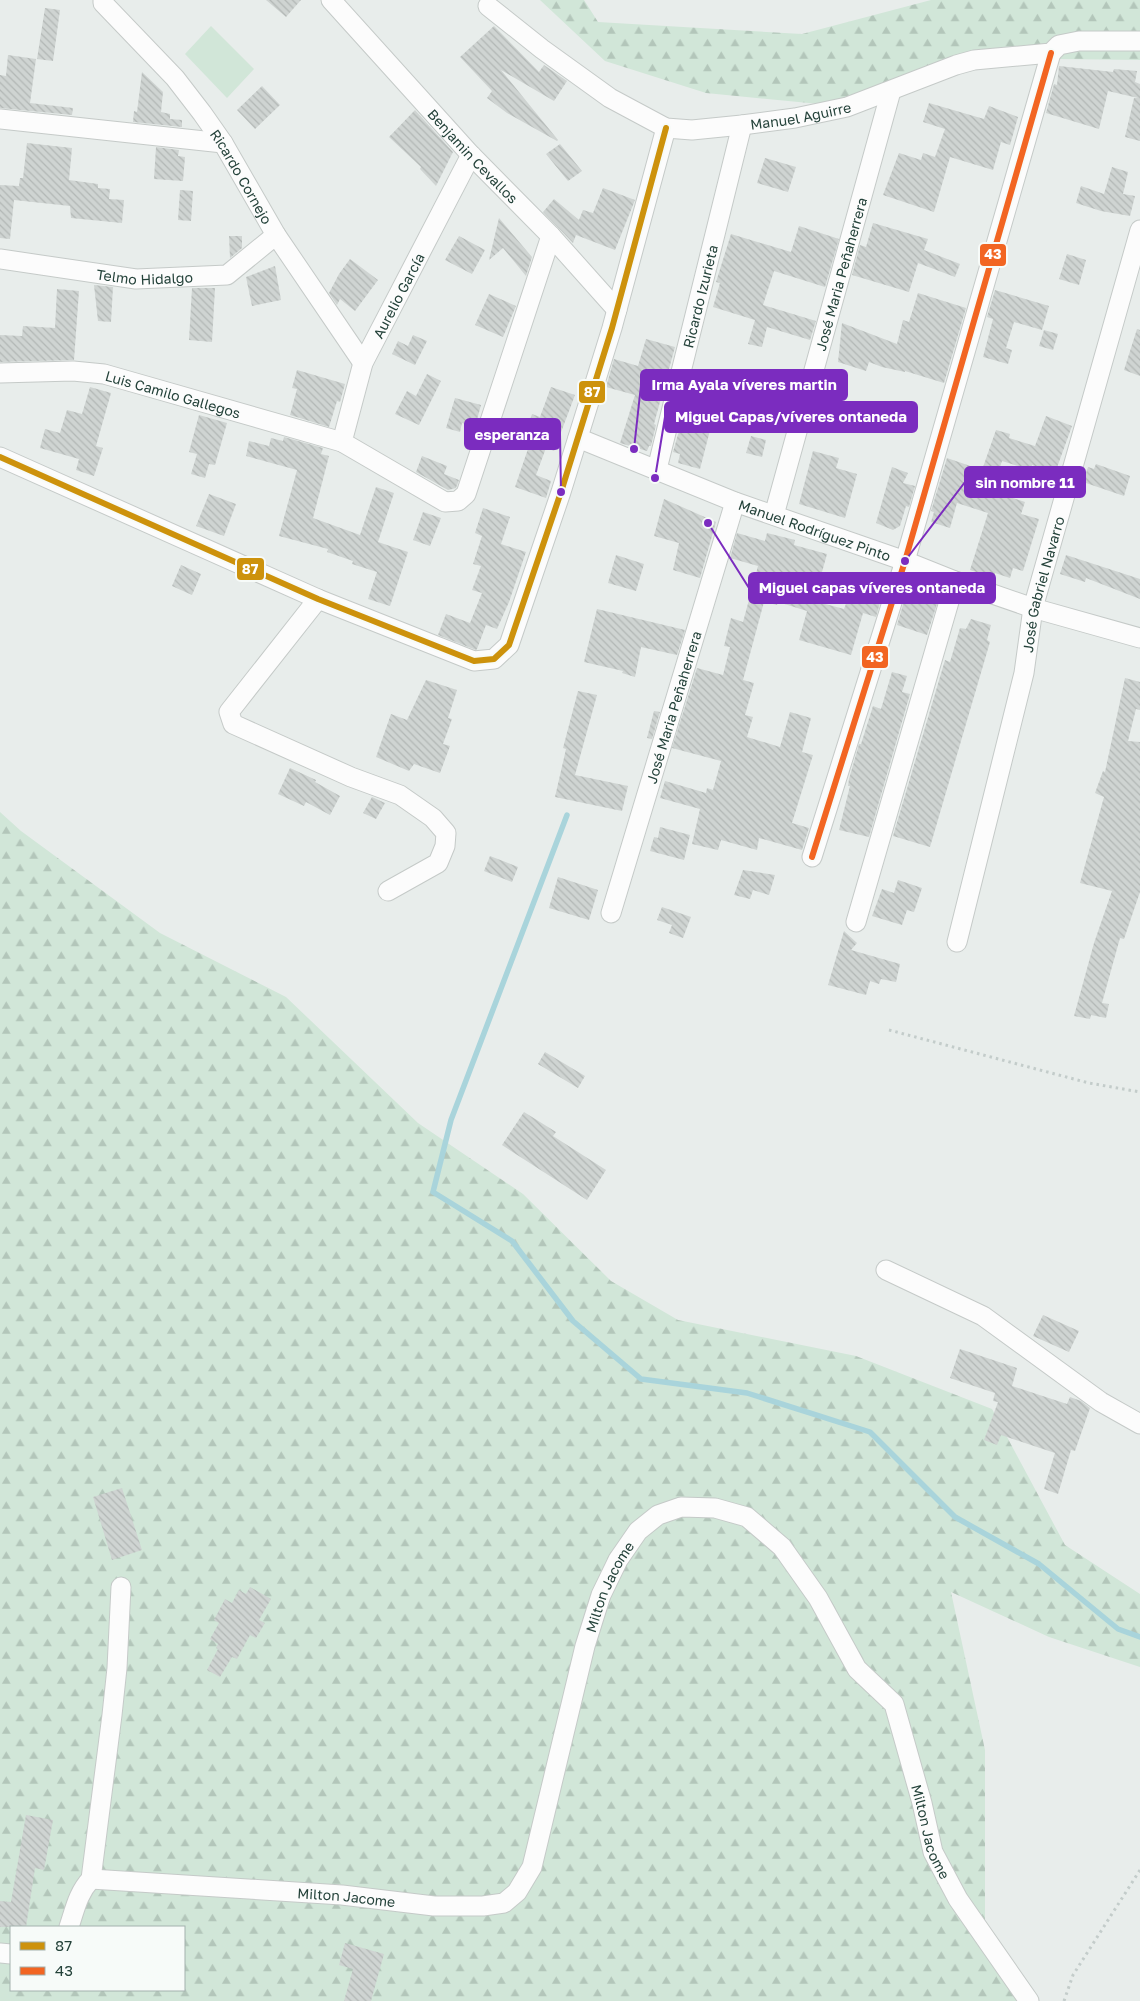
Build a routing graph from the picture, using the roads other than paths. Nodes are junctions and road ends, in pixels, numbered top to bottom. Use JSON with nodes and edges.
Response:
{"nodes":[{"id":1,"x":331,"y":0,"type":"edge"},
{"id":2,"x":103,"y":2,"type":"edge"},
{"id":3,"x":488,"y":6,"type":"dead end"},
{"id":4,"x":1140,"y":41,"type":"edge"},
{"id":5,"x":1051,"y":53,"type":"junction"},
{"id":6,"x":890,"y":91,"type":"junction"},
{"id":7,"x":0,"y":119,"type":"edge"},
{"id":8,"x":742,"y":125,"type":"junction"},
{"id":9,"x":666,"y":128,"type":"junction"},
{"id":10,"x":223,"y":143,"type":"junction"},
{"id":11,"x":471,"y":154,"type":"junction"},
{"id":12,"x":1140,"y":230,"type":"edge"},
{"id":13,"x":276,"y":234,"type":"junction"},
{"id":14,"x":552,"y":236,"type":"junction"},
{"id":15,"x":0,"y":259,"type":"edge"},
{"id":16,"x":617,"y":310,"type":"junction"},
{"id":17,"x":363,"y":363,"type":"junction"},
{"id":18,"x":0,"y":373,"type":"edge"},
{"id":19,"x":578,"y":438,"type":"junction"},
{"id":20,"x":342,"y":442,"type":"junction"},
{"id":21,"x":0,"y":457,"type":"edge"},
{"id":22,"x":658,"y":469,"type":"junction"},
{"id":23,"x":735,"y":502,"type":"junction"},
{"id":24,"x":774,"y":515,"type":"junction"},
{"id":25,"x":905,"y":560,"type":"junction"},
{"id":26,"x":955,"y":581,"type":"junction"},
{"id":27,"x":318,"y":599,"type":"junction"},
{"id":28,"x":1033,"y":608,"type":"junction"},
{"id":29,"x":1140,"y":638,"type":"edge"},
{"id":30,"x":812,"y":857,"type":"dead end"},
{"id":31,"x":388,"y":891,"type":"dead end"},
{"id":32,"x":611,"y":913,"type":"dead end"},
{"id":33,"x":856,"y":922,"type":"dead end"},
{"id":34,"x":957,"y":942,"type":"dead end"},
{"id":35,"x":886,"y":1270,"type":"dead end"},
{"id":36,"x":1140,"y":1424,"type":"edge"},
{"id":37,"x":121,"y":1587,"type":"dead end"},
{"id":38,"x":90,"y":1879,"type":"junction"},
{"id":39,"x":69,"y":1926,"type":"edge"},
{"id":40,"x":1029,"y":2001,"type":"edge"}],
"edges":[{"from":1,"to":11,"type":"street","name":"Benjamin Cevallos"},
{"from":2,"to":10,"type":"street","name":"Ricardo Cornejo"},
{"from":3,"to":9,"type":"street","name":"Manuel Aguirre"},
{"from":4,"to":5,"type":"street","name":"Manuel Aguirre"},
{"from":5,"to":6,"type":"street","name":"Manuel Aguirre"},
{"from":5,"to":25,"type":"street"},
{"from":6,"to":8,"type":"street","name":"Manuel Aguirre"},
{"from":6,"to":24,"type":"street","name":"José Maria Peñaherrera"},
{"from":7,"to":10,"type":"street"},
{"from":8,"to":9,"type":"street","name":"Manuel Aguirre"},
{"from":8,"to":22,"type":"street","name":"Ricardo Izurieta"},
{"from":9,"to":16,"type":"street"},
{"from":10,"to":13,"type":"street","name":"Ricardo Cornejo"},
{"from":11,"to":14,"type":"street","name":"Benjamin Cevallos"},
{"from":11,"to":17,"type":"street","name":"Aurelio García"},
{"from":12,"to":28,"type":"street","name":"José Gabriel Navarro"},
{"from":13,"to":15,"type":"street","name":"Telmo Hidalgo"},
{"from":13,"to":17,"type":"street","name":"Ricardo Cornejo"},
{"from":14,"to":16,"type":"street","name":"Benjamin Cevallos"},
{"from":14,"to":20,"type":"street","name":"Luis Camilo Gallegos"},
{"from":16,"to":19,"type":"street"},
{"from":17,"to":20,"type":"street","name":"Aurelio García"},
{"from":18,"to":20,"type":"street","name":"Luis Camilo Gallegos"},
{"from":19,"to":22,"type":"street","name":"Manuel Rodríguez Pinto"},
{"from":19,"to":27,"type":"street"},
{"from":21,"to":27,"type":"street"},
{"from":22,"to":23,"type":"street","name":"Manuel Rodríguez Pinto"},
{"from":23,"to":24,"type":"street","name":"Manuel Rodríguez Pinto"},
{"from":23,"to":32,"type":"street","name":"José Maria Peñaherrera"},
{"from":24,"to":25,"type":"street","name":"Manuel Rodríguez Pinto"},
{"from":25,"to":26,"type":"street","name":"Manuel Rodríguez Pinto"},
{"from":25,"to":30,"type":"street"},
{"from":26,"to":28,"type":"street","name":"Manuel Rodríguez Pinto"},
{"from":26,"to":33,"type":"street"},
{"from":27,"to":31,"type":"street"},
{"from":28,"to":29,"type":"street","name":"Manuel Rodríguez Pinto"},
{"from":28,"to":34,"type":"street","name":"José Gabriel Navarro"},
{"from":35,"to":36,"type":"street"},
{"from":37,"to":38,"type":"street"},
{"from":38,"to":39,"type":"street"},
{"from":38,"to":40,"type":"street","name":"Milton Jacome"}]}
